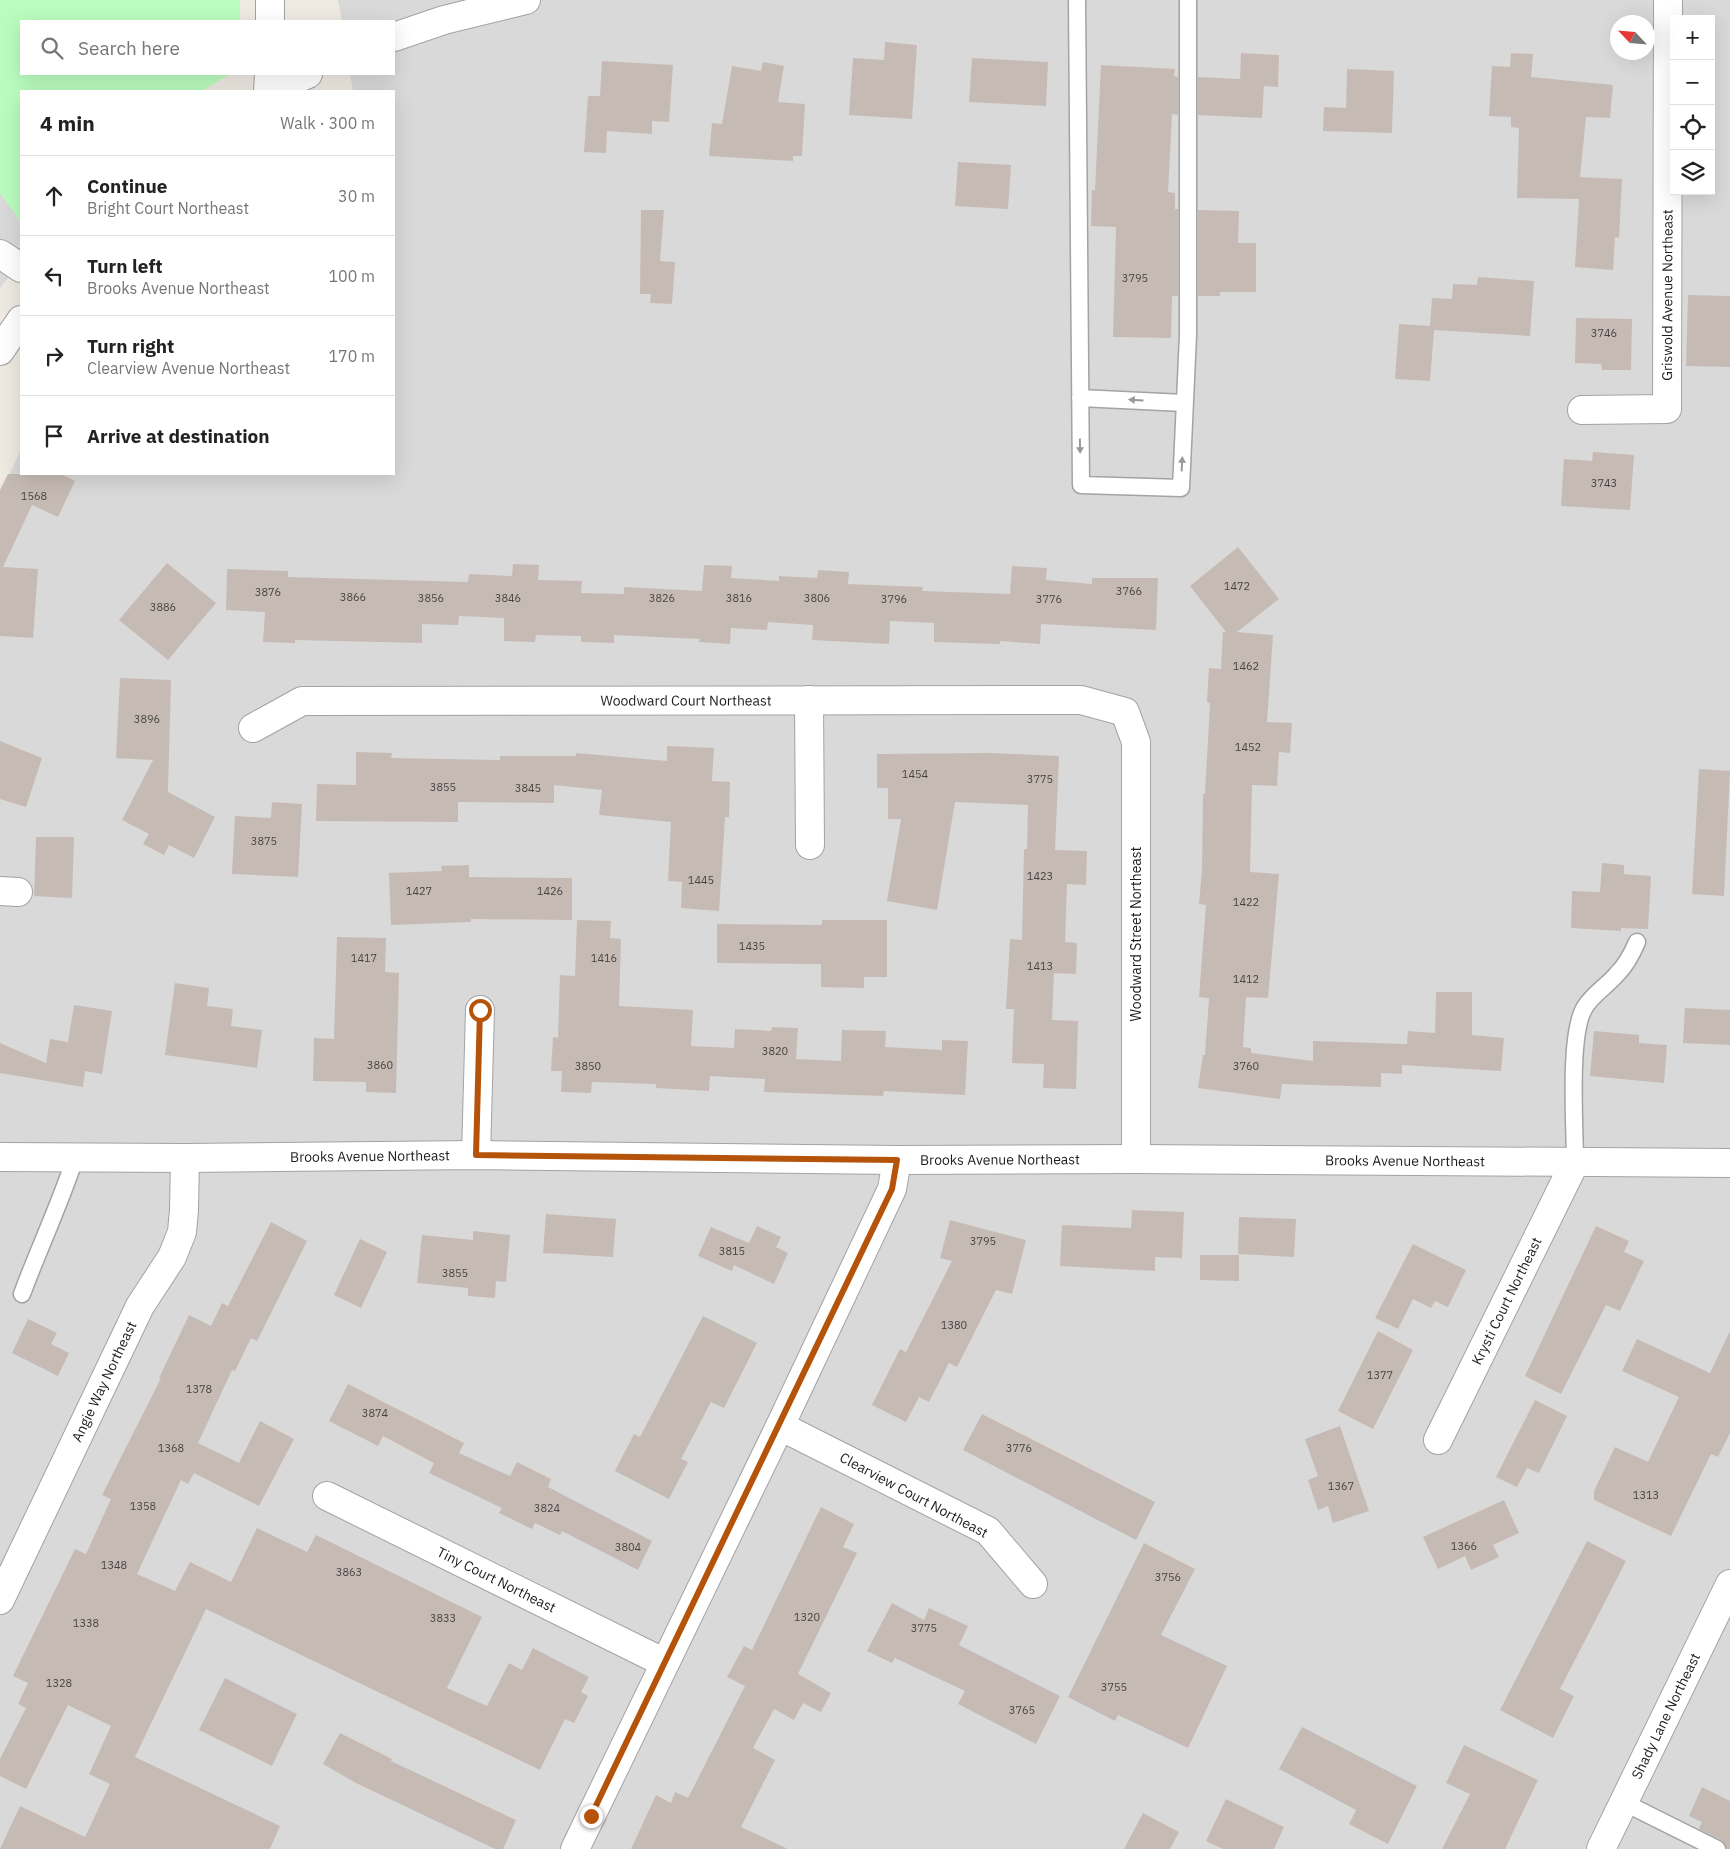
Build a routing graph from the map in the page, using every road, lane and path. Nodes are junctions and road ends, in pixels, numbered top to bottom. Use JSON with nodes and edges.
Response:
{"nodes":[{"id":1,"x":270,"y":0,"type":"edge"},
{"id":2,"x":526,"y":0,"type":"edge"},
{"id":3,"x":1077,"y":0,"type":"edge"},
{"id":4,"x":1188,"y":0,"type":"edge"},
{"id":5,"x":1668,"y":0,"type":"edge"},
{"id":6,"x":270,"y":20,"type":"edge"},
{"id":7,"x":395,"y":37,"type":"edge"},
{"id":8,"x":269,"y":75,"type":"edge"},
{"id":9,"x":306,"y":75,"type":"edge"},
{"id":10,"x":269,"y":90,"type":"edge"},
{"id":11,"x":271,"y":90,"type":"edge"},
{"id":12,"x":0,"y":254,"type":"edge"},
{"id":13,"x":20,"y":267,"type":"edge"},
{"id":14,"x":20,"y":321,"type":"edge"},
{"id":15,"x":0,"y":351,"type":"edge"},
{"id":16,"x":1080,"y":398,"type":"junction"},
{"id":17,"x":1184,"y":403,"type":"junction"},
{"id":18,"x":1582,"y":410,"type":"dead end"},
{"id":19,"x":809,"y":700,"type":"junction"},
{"id":20,"x":1125,"y":712,"type":"joint"},
{"id":21,"x":254,"y":728,"type":"dead end"},
{"id":22,"x":810,"y":845,"type":"dead end"},
{"id":23,"x":1637,"y":942,"type":"dead end"},
{"id":24,"x":480,"y":1010,"type":"dead end"},
{"id":25,"x":476,"y":1155,"type":"junction"},
{"id":26,"x":0,"y":1158,"type":"edge"},
{"id":27,"x":74,"y":1158,"type":"junction"},
{"id":28,"x":185,"y":1158,"type":"junction"},
{"id":29,"x":1136,"y":1159,"type":"junction"},
{"id":30,"x":897,"y":1160,"type":"junction"},
{"id":31,"x":1576,"y":1162,"type":"junction"},
{"id":32,"x":1730,"y":1163,"type":"edge"},
{"id":33,"x":22,"y":1294,"type":"dead end"},
{"id":34,"x":780,"y":1426,"type":"junction"},
{"id":35,"x":1438,"y":1440,"type":"dead end"},
{"id":36,"x":327,"y":1496,"type":"dead end"},
{"id":37,"x":1033,"y":1584,"type":"dead end"},
{"id":38,"x":1730,"y":1584,"type":"edge"},
{"id":39,"x":0,"y":1600,"type":"edge"},
{"id":40,"x":665,"y":1663,"type":"junction"},
{"id":41,"x":1623,"y":1802,"type":"junction"},
{"id":42,"x":575,"y":1849,"type":"edge"},
{"id":43,"x":1600,"y":1849,"type":"edge"},
{"id":44,"x":1717,"y":1849,"type":"edge"}],
"edges":[{"from":1,"to":6,"type":"street"},
{"from":2,"to":7,"type":"street"},
{"from":3,"to":16,"type":"lane"},
{"from":4,"to":17,"type":"lane"},
{"from":5,"to":18,"type":"street","name":"Griswold Avenue Northeast"},
{"from":8,"to":10,"type":"street"},
{"from":9,"to":11,"type":"street"},
{"from":12,"to":13,"type":"street"},
{"from":14,"to":15,"type":"street"},
{"from":17,"to":16,"type":"lane","one_way":true},
{"from":16,"to":17,"type":"lane","one_way":true},
{"from":19,"to":20,"type":"street","name":"Woodward Court Northeast"},
{"from":19,"to":21,"type":"street","name":"Woodward Court Northeast"},
{"from":19,"to":22,"type":"street"},
{"from":20,"to":29,"type":"street","name":"Woodward Street Northeast"},
{"from":23,"to":31,"type":"lane"},
{"from":24,"to":25,"type":"street"},
{"from":25,"to":28,"type":"street","name":"Brooks Avenue Northeast"},
{"from":25,"to":30,"type":"street","name":"Brooks Avenue Northeast"},
{"from":26,"to":27,"type":"street","name":"Brooks Avenue Northeast"},
{"from":27,"to":28,"type":"street","name":"Brooks Avenue Northeast"},
{"from":27,"to":33,"type":"lane"},
{"from":28,"to":39,"type":"street","name":"Angie Way Northeast"},
{"from":29,"to":30,"type":"street","name":"Brooks Avenue Northeast"},
{"from":29,"to":31,"type":"street","name":"Brooks Avenue Northeast"},
{"from":30,"to":34,"type":"street"},
{"from":31,"to":32,"type":"street","name":"Brooks Avenue Northeast"},
{"from":31,"to":35,"type":"street","name":"Krysti Court Northeast"},
{"from":34,"to":37,"type":"street","name":"Clearview Court Northeast"},
{"from":34,"to":40,"type":"street"},
{"from":36,"to":40,"type":"street","name":"Tiny Court Northeast"},
{"from":38,"to":41,"type":"street","name":"Shady Lane Northeast"},
{"from":40,"to":42,"type":"street"},
{"from":41,"to":43,"type":"street","name":"Shady Lane Northeast"},
{"from":41,"to":44,"type":"lane"}]}
